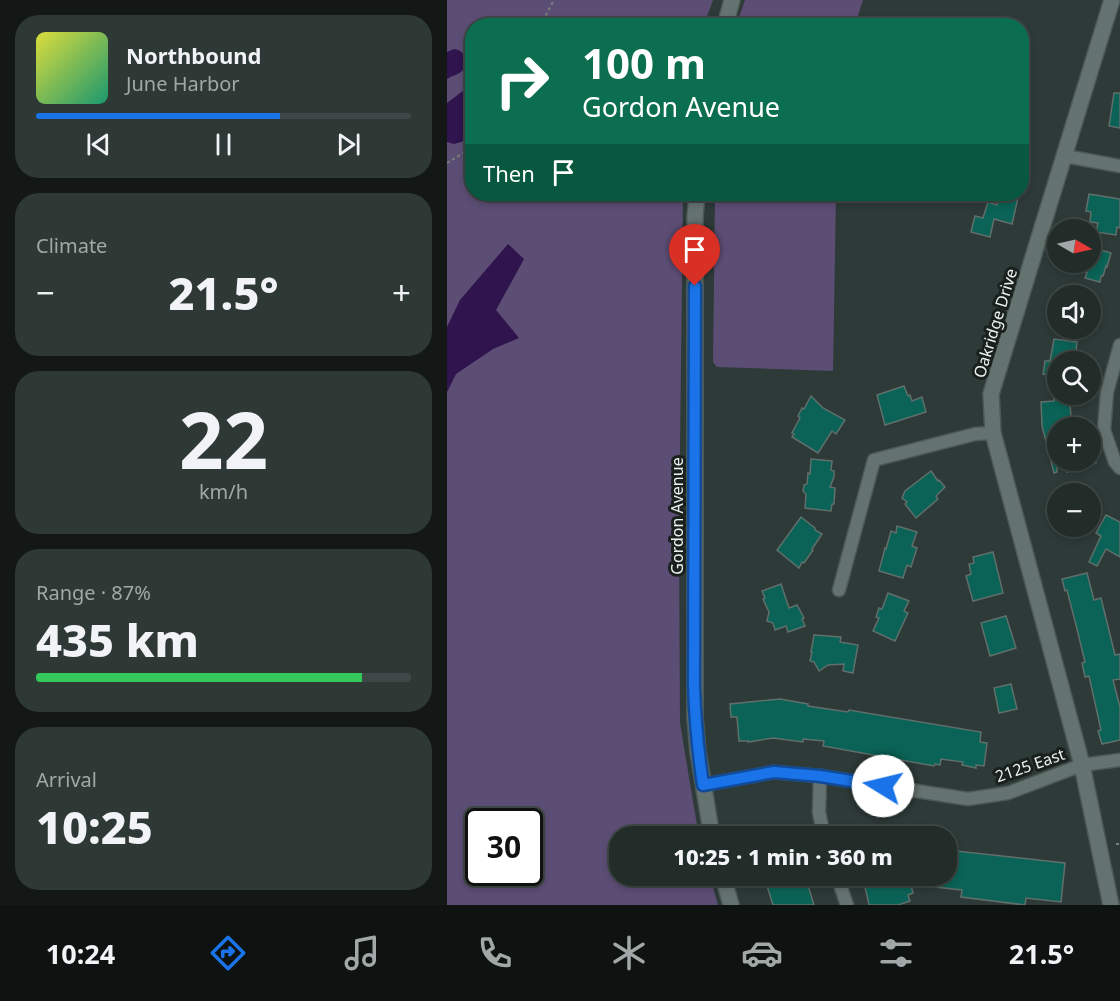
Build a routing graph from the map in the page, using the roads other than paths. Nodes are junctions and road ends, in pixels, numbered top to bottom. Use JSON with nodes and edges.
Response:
{"nodes":[{"id":1,"x":732,"y":0,"type":"edge"},
{"id":2,"x":1112,"y":0,"type":"edge"},
{"id":3,"x":727,"y":18,"type":"edge"},
{"id":4,"x":1065,"y":156,"type":"junction"},
{"id":5,"x":1120,"y":166,"type":"edge"},
{"id":6,"x":697,"y":201,"type":"edge"},
{"id":7,"x":1120,"y":345,"type":"edge"},
{"id":8,"x":993,"y":433,"type":"junction"},
{"id":9,"x":1120,"y":468,"type":"edge"},
{"id":10,"x":839,"y":590,"type":"dead end"},
{"id":11,"x":1120,"y":760,"type":"edge"},
{"id":12,"x":1082,"y":765,"type":"junction"},
{"id":13,"x":820,"y":776,"type":"junction"},
{"id":14,"x":703,"y":785,"type":"junction"},
{"id":15,"x":710,"y":826,"type":"edge"},
{"id":16,"x":822,"y":826,"type":"edge"},
{"id":17,"x":726,"y":886,"type":"edge"},
{"id":18,"x":840,"y":886,"type":"edge"},
{"id":19,"x":731,"y":905,"type":"edge"},
{"id":20,"x":847,"y":905,"type":"edge"},
{"id":21,"x":1111,"y":905,"type":"edge"}],
"edges":[{"from":1,"to":3,"type":"street"},
{"from":2,"to":4,"type":"street","name":"Oakridge Drive"},
{"from":4,"to":5,"type":"street"},
{"from":4,"to":8,"type":"street","name":"Oakridge Drive"},
{"from":6,"to":14,"type":"street","name":"Gordon Avenue"},
{"from":7,"to":9,"type":"street"},
{"from":8,"to":10,"type":"street"},
{"from":8,"to":12,"type":"street","name":"Oakridge Drive"},
{"from":11,"to":12,"type":"street","name":"2125 East"},
{"from":12,"to":13,"type":"street","name":"2125 East"},
{"from":12,"to":21,"type":"street","name":"Oakridge Drive"},
{"from":13,"to":14,"type":"street","name":"2125 East"},
{"from":13,"to":16,"type":"street"},
{"from":14,"to":15,"type":"street","name":"Gordon Avenue"},
{"from":17,"to":19,"type":"street"},
{"from":18,"to":20,"type":"street"}]}
